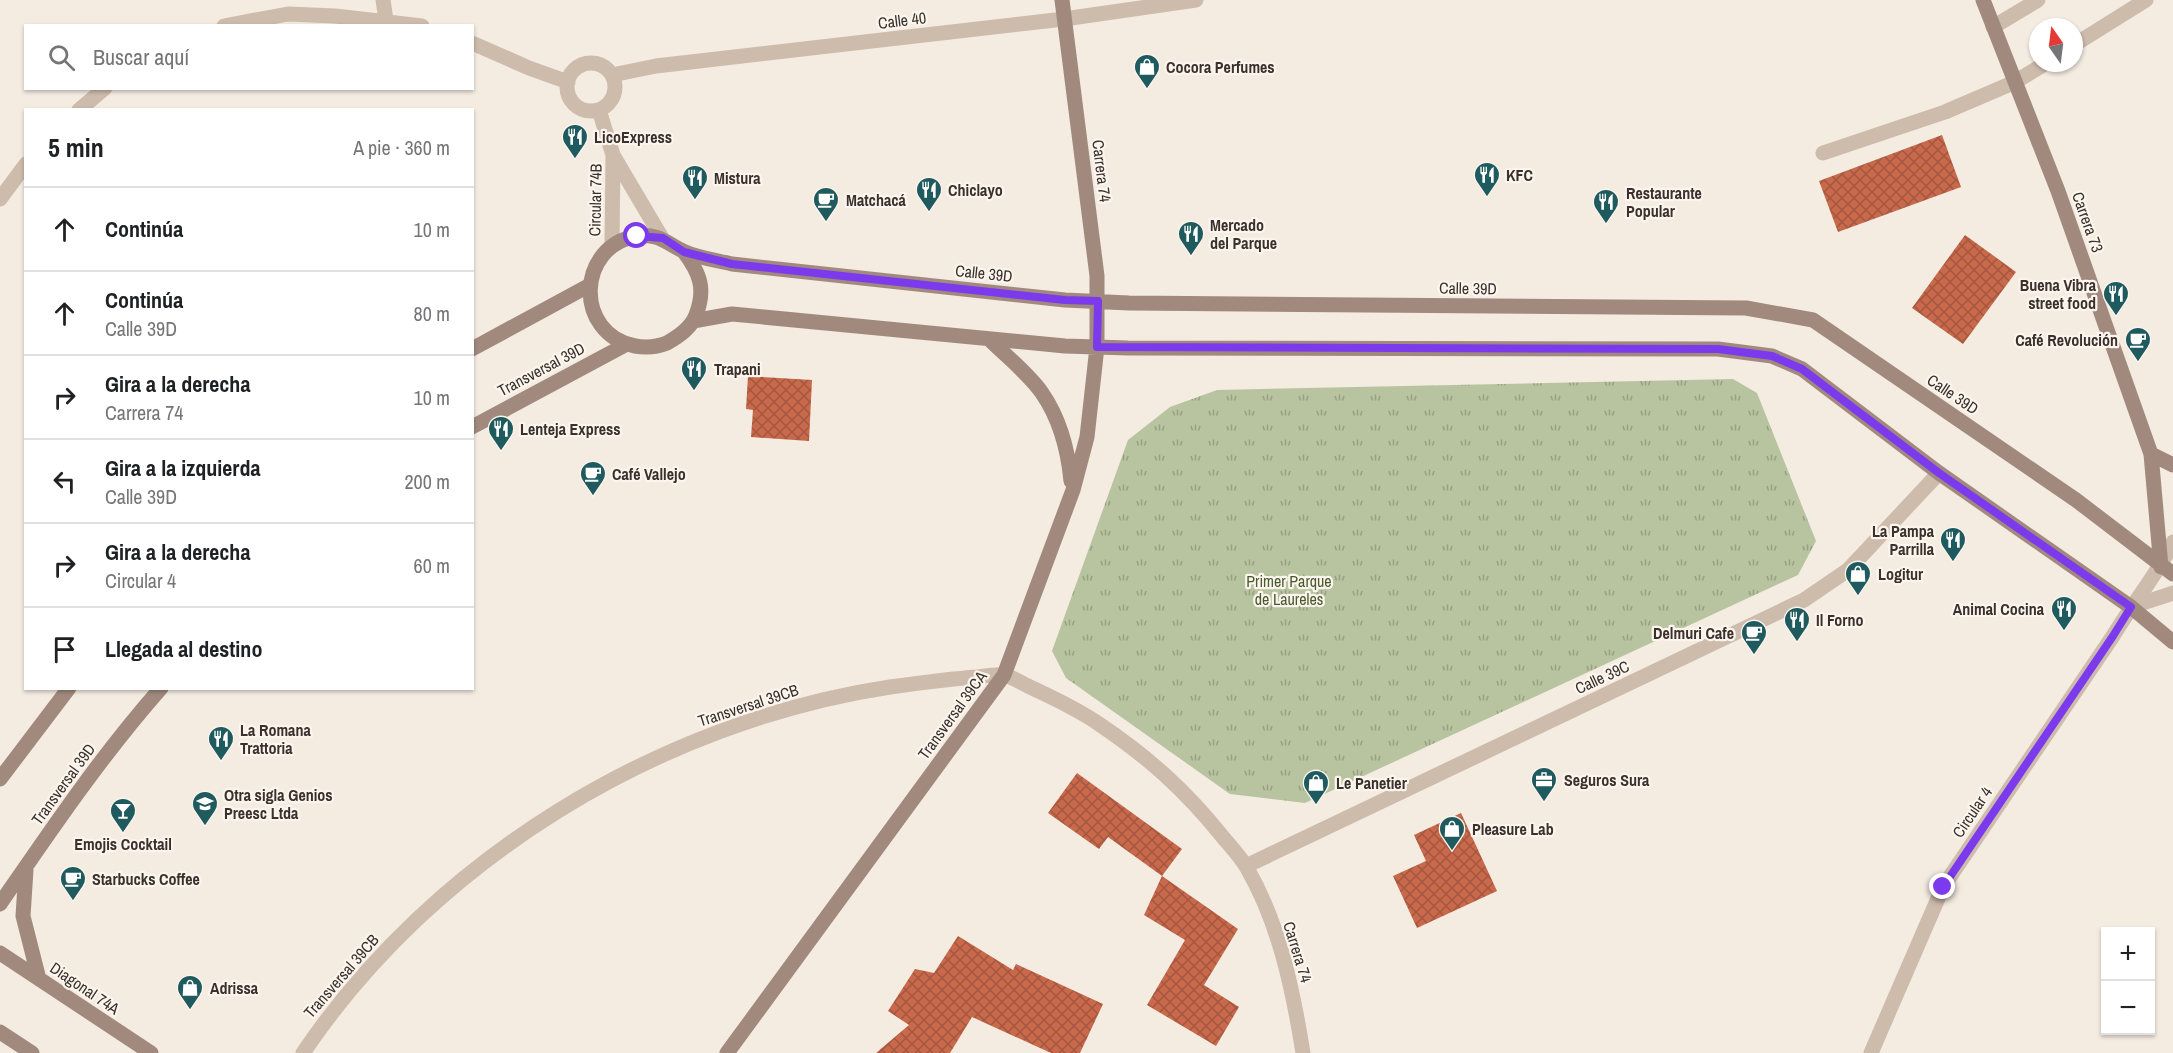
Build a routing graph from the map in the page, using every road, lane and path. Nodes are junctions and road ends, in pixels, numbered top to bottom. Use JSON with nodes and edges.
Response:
{"nodes":[{"id":1,"x":383,"y":0,"type":"edge"},
{"id":2,"x":1062,"y":0,"type":"edge"},
{"id":3,"x":1196,"y":0,"type":"edge"},
{"id":4,"x":1983,"y":0,"type":"edge"},
{"id":5,"x":2038,"y":0,"type":"edge"},
{"id":6,"x":2146,"y":0,"type":"edge"},
{"id":7,"x":1064,"y":19,"type":"junction"},
{"id":8,"x":386,"y":20,"type":"junction"},
{"id":9,"x":235,"y":24,"type":"edge"},
{"id":10,"x":410,"y":24,"type":"edge"},
{"id":11,"x":1994,"y":27,"type":"junction"},
{"id":12,"x":2083,"y":39,"type":"edge"},
{"id":13,"x":474,"y":44,"type":"edge"},
{"id":14,"x":2031,"y":72,"type":"edge"},
{"id":15,"x":612,"y":75,"type":"junction"},
{"id":16,"x":568,"y":82,"type":"junction"},
{"id":17,"x":2015,"y":82,"type":"junction"},
{"id":18,"x":103,"y":90,"type":"edge"},
{"id":19,"x":81,"y":108,"type":"edge"},
{"id":20,"x":599,"y":110,"type":"junction"},
{"id":21,"x":1823,"y":153,"type":"dead end"},
{"id":22,"x":613,"y":155,"type":"junction"},
{"id":23,"x":24,"y":167,"type":"edge"},
{"id":24,"x":0,"y":199,"type":"edge"},
{"id":25,"x":663,"y":238,"type":"junction"},
{"id":26,"x":612,"y":246,"type":"junction"},
{"id":27,"x":684,"y":252,"type":"junction"},
{"id":28,"x":590,"y":285,"type":"junction"},
{"id":29,"x":1098,"y":301,"type":"junction"},
{"id":30,"x":693,"y":321,"type":"junction"},
{"id":31,"x":990,"y":340,"type":"junction"},
{"id":32,"x":627,"y":344,"type":"junction"},
{"id":33,"x":1097,"y":347,"type":"junction"},
{"id":34,"x":474,"y":348,"type":"edge"},
{"id":35,"x":474,"y":426,"type":"edge"},
{"id":36,"x":2151,"y":454,"type":"junction"},
{"id":37,"x":2173,"y":465,"type":"edge"},
{"id":38,"x":1939,"y":473,"type":"junction"},
{"id":39,"x":1072,"y":490,"type":"junction"},
{"id":40,"x":2173,"y":542,"type":"edge"},
{"id":41,"x":2167,"y":571,"type":"edge"},
{"id":42,"x":2173,"y":593,"type":"edge"},
{"id":43,"x":2131,"y":607,"type":"junction"},
{"id":44,"x":2173,"y":642,"type":"edge"},
{"id":45,"x":1004,"y":675,"type":"junction"},
{"id":46,"x":67,"y":690,"type":"edge"},
{"id":47,"x":159,"y":690,"type":"edge"},
{"id":48,"x":0,"y":779,"type":"edge"},
{"id":49,"x":1246,"y":866,"type":"junction"},
{"id":50,"x":26,"y":867,"type":"junction"},
{"id":51,"x":0,"y":904,"type":"edge"},
{"id":52,"x":0,"y":953,"type":"edge"},
{"id":53,"x":39,"y":979,"type":"junction"},
{"id":54,"x":0,"y":1032,"type":"edge"},
{"id":55,"x":32,"y":1053,"type":"edge"},
{"id":56,"x":151,"y":1053,"type":"edge"},
{"id":57,"x":303,"y":1053,"type":"edge"},
{"id":58,"x":727,"y":1053,"type":"edge"},
{"id":59,"x":1303,"y":1053,"type":"edge"},
{"id":60,"x":1871,"y":1053,"type":"edge"}],
"edges":[{"from":1,"to":8,"type":"street"},
{"from":2,"to":7,"type":"street","name":"Carrera 74"},
{"from":3,"to":7,"type":"street","name":"Calle 40"},
{"from":4,"to":11,"type":"street","name":"Carrera 73"},
{"from":5,"to":11,"type":"street"},
{"from":6,"to":12,"type":"street"},
{"from":7,"to":15,"type":"street","name":"Calle 40"},
{"from":7,"to":29,"type":"street","name":"Carrera 74"},
{"from":8,"to":9,"type":"street"},
{"from":8,"to":10,"type":"street"},
{"from":11,"to":17,"type":"street","name":"Carrera 73"},
{"from":13,"to":16,"type":"street"},
{"from":14,"to":17,"type":"street"},
{"from":15,"to":16,"type":"street"},
{"from":15,"to":20,"type":"street"},
{"from":16,"to":20,"type":"street"},
{"from":17,"to":21,"type":"street"},
{"from":17,"to":36,"type":"street","name":"Carrera 73"},
{"from":18,"to":19,"type":"street"},
{"from":20,"to":22,"type":"street","name":"Circular 74B"},
{"from":22,"to":25,"type":"street","name":"Circular 74B"},
{"from":22,"to":26,"type":"street","name":"Circular 74B"},
{"from":23,"to":24,"type":"street"},
{"from":25,"to":26,"type":"street"},
{"from":25,"to":27,"type":"street"},
{"from":26,"to":28,"type":"street"},
{"from":27,"to":29,"type":"street","name":"Calle 39D"},
{"from":27,"to":30,"type":"street"},
{"from":28,"to":32,"type":"street"},
{"from":28,"to":34,"type":"street"},
{"from":29,"to":33,"type":"street","name":"Carrera 74"},
{"from":29,"to":41,"type":"street","name":"Calle 39D"},
{"from":30,"to":31,"type":"street"},
{"from":30,"to":32,"type":"street"},
{"from":31,"to":33,"type":"street"},
{"from":31,"to":39,"type":"street"},
{"from":32,"to":35,"type":"street","name":"Transversal 39D"},
{"from":33,"to":38,"type":"street"},
{"from":33,"to":39,"type":"street","name":"Transversal 39CA"},
{"from":36,"to":37,"type":"street"},
{"from":36,"to":41,"type":"street","name":"Carrera 73"},
{"from":38,"to":43,"type":"street"},
{"from":38,"to":49,"type":"street","name":"Calle 39C"},
{"from":39,"to":45,"type":"street","name":"Transversal 39CA"},
{"from":40,"to":41,"type":"street","name":"Circular 4"},
{"from":41,"to":43,"type":"street","name":"Circular 4"},
{"from":42,"to":43,"type":"street"},
{"from":43,"to":44,"type":"street"},
{"from":43,"to":60,"type":"street","name":"Circular 4"},
{"from":45,"to":49,"type":"street","name":"Transversal 39CB"},
{"from":45,"to":57,"type":"street","name":"Transversal 39CB"},
{"from":45,"to":58,"type":"street","name":"Transversal 39CA"},
{"from":46,"to":48,"type":"street"},
{"from":47,"to":50,"type":"street","name":"Transversal 39D"},
{"from":49,"to":59,"type":"street","name":"Carrera 74"},
{"from":50,"to":51,"type":"street","name":"Transversal 39D"},
{"from":50,"to":53,"type":"street"},
{"from":52,"to":53,"type":"street","name":"Diagonal 74A"},
{"from":53,"to":56,"type":"street","name":"Diagonal 74A"},
{"from":54,"to":55,"type":"street"}]}
